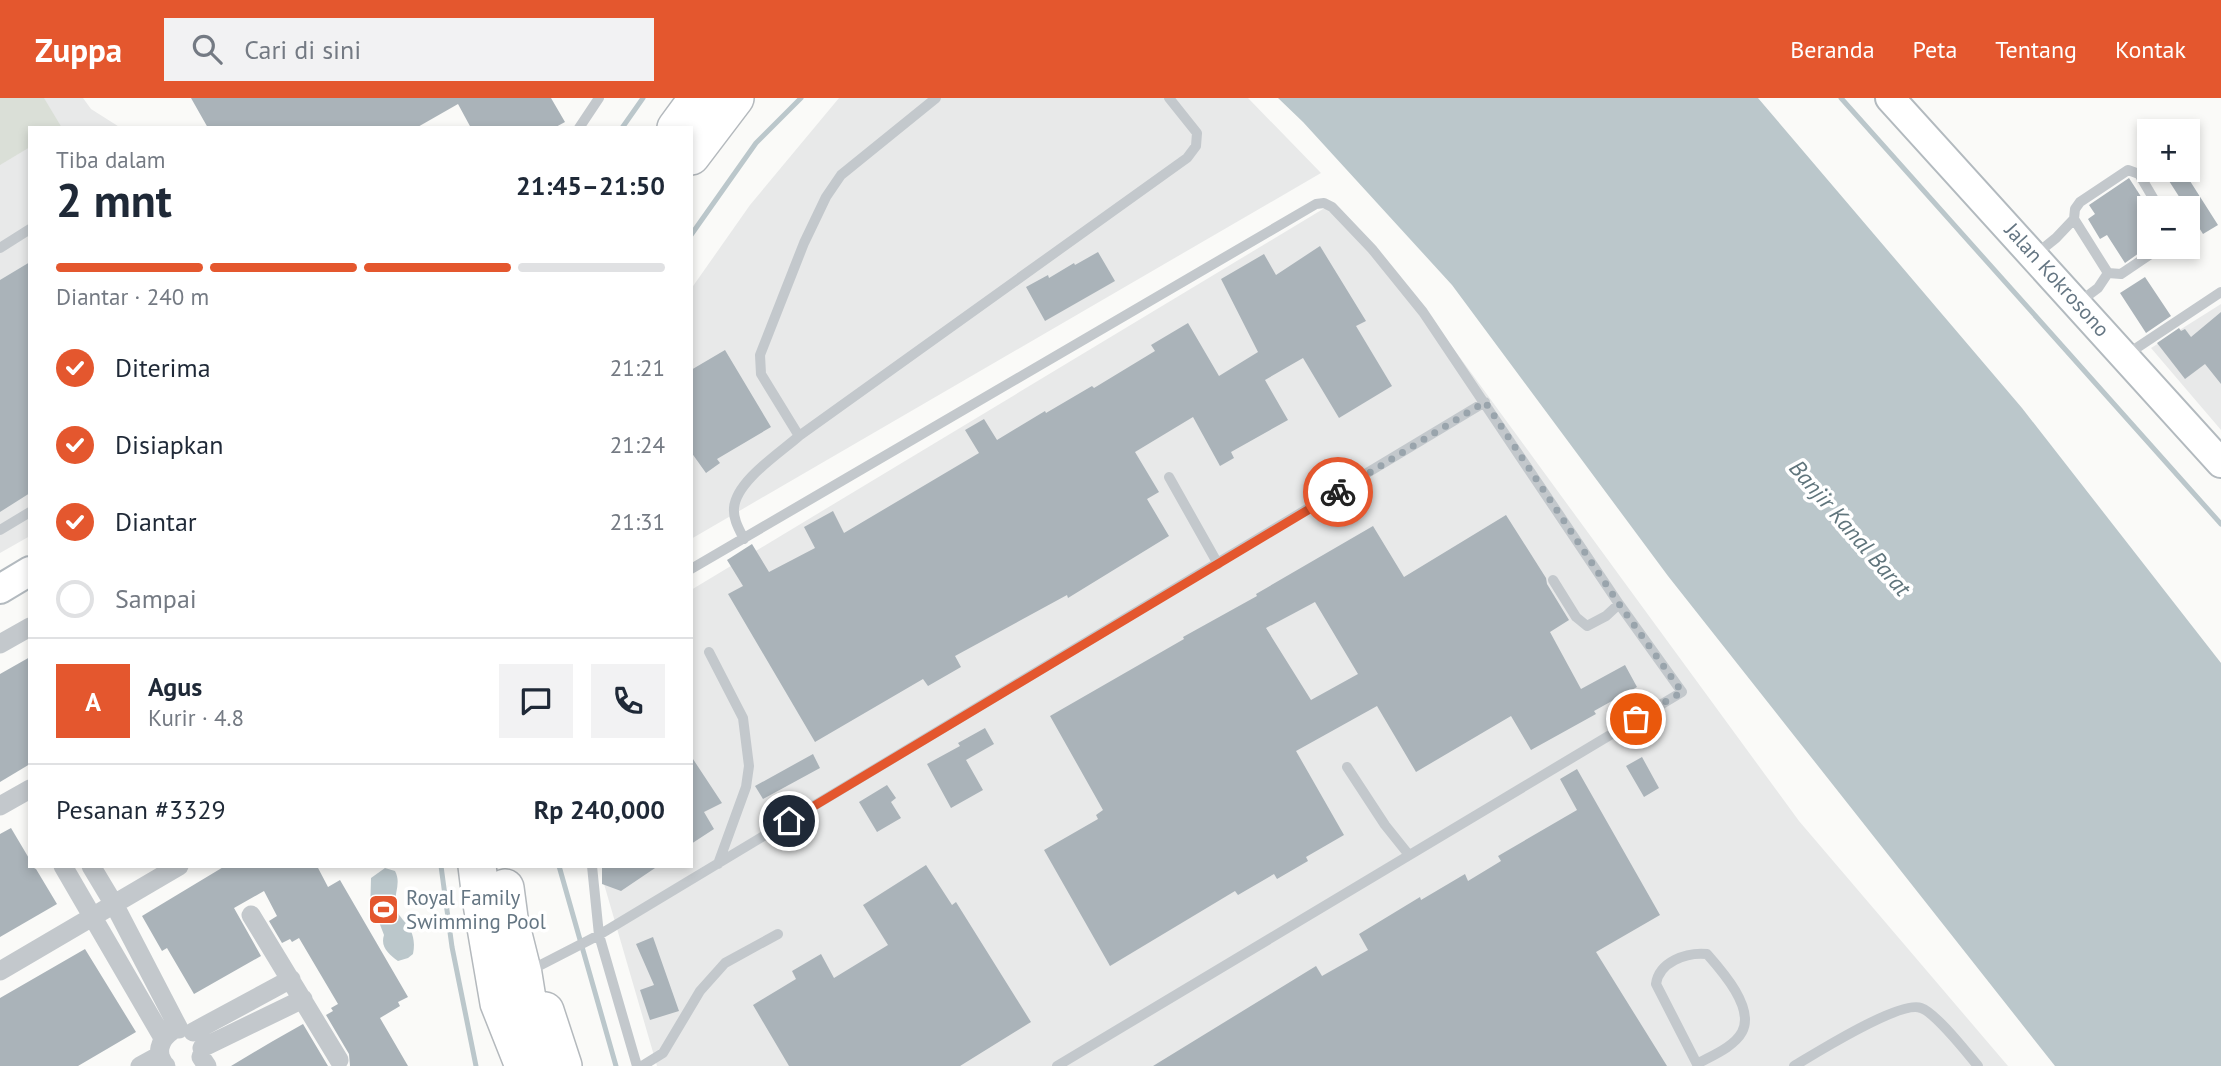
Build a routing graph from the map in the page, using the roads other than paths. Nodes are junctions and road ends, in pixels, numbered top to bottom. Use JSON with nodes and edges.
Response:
{"nodes":[{"id":1,"x":599,"y":98,"type":"edge"},
{"id":2,"x":698,"y":98,"type":"edge"},
{"id":3,"x":735,"y":98,"type":"edge"},
{"id":4,"x":936,"y":98,"type":"edge"},
{"id":5,"x":1168,"y":98,"type":"edge"},
{"id":6,"x":1891,"y":98,"type":"edge"},
{"id":7,"x":580,"y":126,"type":"edge"},
{"id":8,"x":677,"y":126,"type":"edge"},
{"id":9,"x":693,"y":153,"type":"edge"},
{"id":10,"x":2153,"y":196,"type":"edge"},
{"id":11,"x":2074,"y":219,"type":"junction"},
{"id":12,"x":28,"y":230,"type":"edge"},
{"id":13,"x":0,"y":248,"type":"edge"},
{"id":14,"x":2034,"y":255,"type":"junction"},
{"id":15,"x":2143,"y":259,"type":"edge"},
{"id":16,"x":2108,"y":273,"type":"junction"},
{"id":17,"x":2221,"y":292,"type":"edge"},
{"id":18,"x":2078,"y":303,"type":"junction"},
{"id":19,"x":2126,"y":355,"type":"junction"},
{"id":20,"x":1485,"y":402,"type":"junction"},
{"id":21,"x":799,"y":436,"type":"junction"},
{"id":22,"x":2221,"y":463,"type":"edge"},
{"id":23,"x":1169,"y":477,"type":"dead end"},
{"id":24,"x":28,"y":513,"type":"edge"},
{"id":25,"x":0,"y":530,"type":"edge"},
{"id":26,"x":744,"y":539,"type":"junction"},
{"id":27,"x":1218,"y":564,"type":"junction"},
{"id":28,"x":693,"y":568,"type":"edge"},
{"id":29,"x":28,"y":572,"type":"edge"},
{"id":30,"x":1553,"y":580,"type":"dead end"},
{"id":31,"x":0,"y":589,"type":"edge"},
{"id":32,"x":1619,"y":604,"type":"junction"},
{"id":33,"x":28,"y":628,"type":"edge"},
{"id":34,"x":0,"y":644,"type":"edge"},
{"id":35,"x":709,"y":652,"type":"dead end"},
{"id":36,"x":1347,"y":767,"type":"dead end"},
{"id":37,"x":25,"y":792,"type":"edge"},
{"id":38,"x":0,"y":806,"type":"edge"},
{"id":39,"x":1409,"y":855,"type":"junction"},
{"id":40,"x":718,"y":863,"type":"junction"},
{"id":41,"x":64,"y":868,"type":"edge"},
{"id":42,"x":92,"y":868,"type":"edge"},
{"id":43,"x":176,"y":868,"type":"edge"},
{"id":44,"x":477,"y":868,"type":"edge"},
{"id":45,"x":502,"y":868,"type":"edge"},
{"id":46,"x":592,"y":868,"type":"edge"},
{"id":47,"x":115,"y":906,"type":"junction"},
{"id":48,"x":251,"y":915,"type":"dead end"},
{"id":49,"x":93,"y":917,"type":"junction"},
{"id":50,"x":778,"y":934,"type":"dead end"},
{"id":51,"x":599,"y":935,"type":"junction"},
{"id":52,"x":533,"y":969,"type":"junction"},
{"id":53,"x":0,"y":971,"type":"edge"},
{"id":54,"x":291,"y":979,"type":"junction"},
{"id":55,"x":303,"y":999,"type":"junction"},
{"id":56,"x":499,"y":1003,"type":"junction"},
{"id":57,"x":185,"y":1051,"type":"edge"},
{"id":58,"x":339,"y":1060,"type":"dead end"},
{"id":59,"x":1698,"y":1065,"type":"edge"},
{"id":60,"x":140,"y":1066,"type":"edge"},
{"id":61,"x":500,"y":1066,"type":"edge"},
{"id":62,"x":524,"y":1066,"type":"edge"},
{"id":63,"x":538,"y":1066,"type":"edge"},
{"id":64,"x":563,"y":1066,"type":"edge"},
{"id":65,"x":640,"y":1066,"type":"edge"},
{"id":66,"x":1057,"y":1066,"type":"edge"},
{"id":67,"x":1794,"y":1066,"type":"edge"},
{"id":68,"x":1979,"y":1066,"type":"edge"}],
"edges":[{"from":1,"to":7,"type":"lane"},
{"from":2,"to":8,"type":"highway"},
{"from":3,"to":9,"type":"highway"},
{"from":4,"to":21,"type":"lane"},
{"from":5,"to":21,"type":"lane"},
{"from":6,"to":14,"type":"street","name":"Jalan Kokrosono"},
{"from":10,"to":11,"type":"lane"},
{"from":11,"to":14,"type":"lane"},
{"from":11,"to":16,"type":"lane"},
{"from":12,"to":13,"type":"lane"},
{"from":14,"to":18,"type":"street","name":"Jalan Kokrosono"},
{"from":15,"to":16,"type":"lane"},
{"from":16,"to":18,"type":"lane"},
{"from":17,"to":19,"type":"lane"},
{"from":18,"to":19,"type":"street","name":"Jalan Kokrosono"},
{"from":19,"to":22,"type":"street","name":"Jalan Kokrosono"},
{"from":20,"to":26,"type":"lane"},
{"from":20,"to":27,"type":"lane"},
{"from":20,"to":32,"type":"lane"},
{"from":21,"to":26,"type":"lane"},
{"from":23,"to":27,"type":"lane"},
{"from":24,"to":25,"type":"lane"},
{"from":26,"to":28,"type":"lane"},
{"from":27,"to":40,"type":"lane"},
{"from":29,"to":31,"type":"street"},
{"from":30,"to":32,"type":"lane"},
{"from":32,"to":39,"type":"lane"},
{"from":33,"to":34,"type":"street"},
{"from":35,"to":40,"type":"lane"},
{"from":36,"to":39,"type":"lane"},
{"from":37,"to":38,"type":"street"},
{"from":39,"to":66,"type":"lane"},
{"from":40,"to":51,"type":"lane"},
{"from":41,"to":49,"type":"street"},
{"from":42,"to":47,"type":"street"},
{"from":43,"to":47,"type":"street"},
{"from":44,"to":56,"type":"highway"},
{"from":45,"to":52,"type":"highway"},
{"from":46,"to":51,"type":"lane"},
{"from":47,"to":49,"type":"street"},
{"from":47,"to":57,"type":"street"},
{"from":48,"to":54,"type":"street"},
{"from":49,"to":53,"type":"street"},
{"from":49,"to":57,"type":"street"},
{"from":50,"to":65,"type":"lane"},
{"from":51,"to":52,"type":"lane"},
{"from":51,"to":65,"type":"lane"},
{"from":52,"to":63,"type":"highway"},
{"from":52,"to":64,"type":"highway"},
{"from":54,"to":55,"type":"street"},
{"from":54,"to":57,"type":"street"},
{"from":55,"to":57,"type":"street"},
{"from":55,"to":58,"type":"street"},
{"from":56,"to":61,"type":"highway"},
{"from":56,"to":62,"type":"highway"},
{"from":57,"to":60,"type":"street"},
{"from":59,"to":59,"type":"lane"},
{"from":67,"to":68,"type":"lane"}]}
